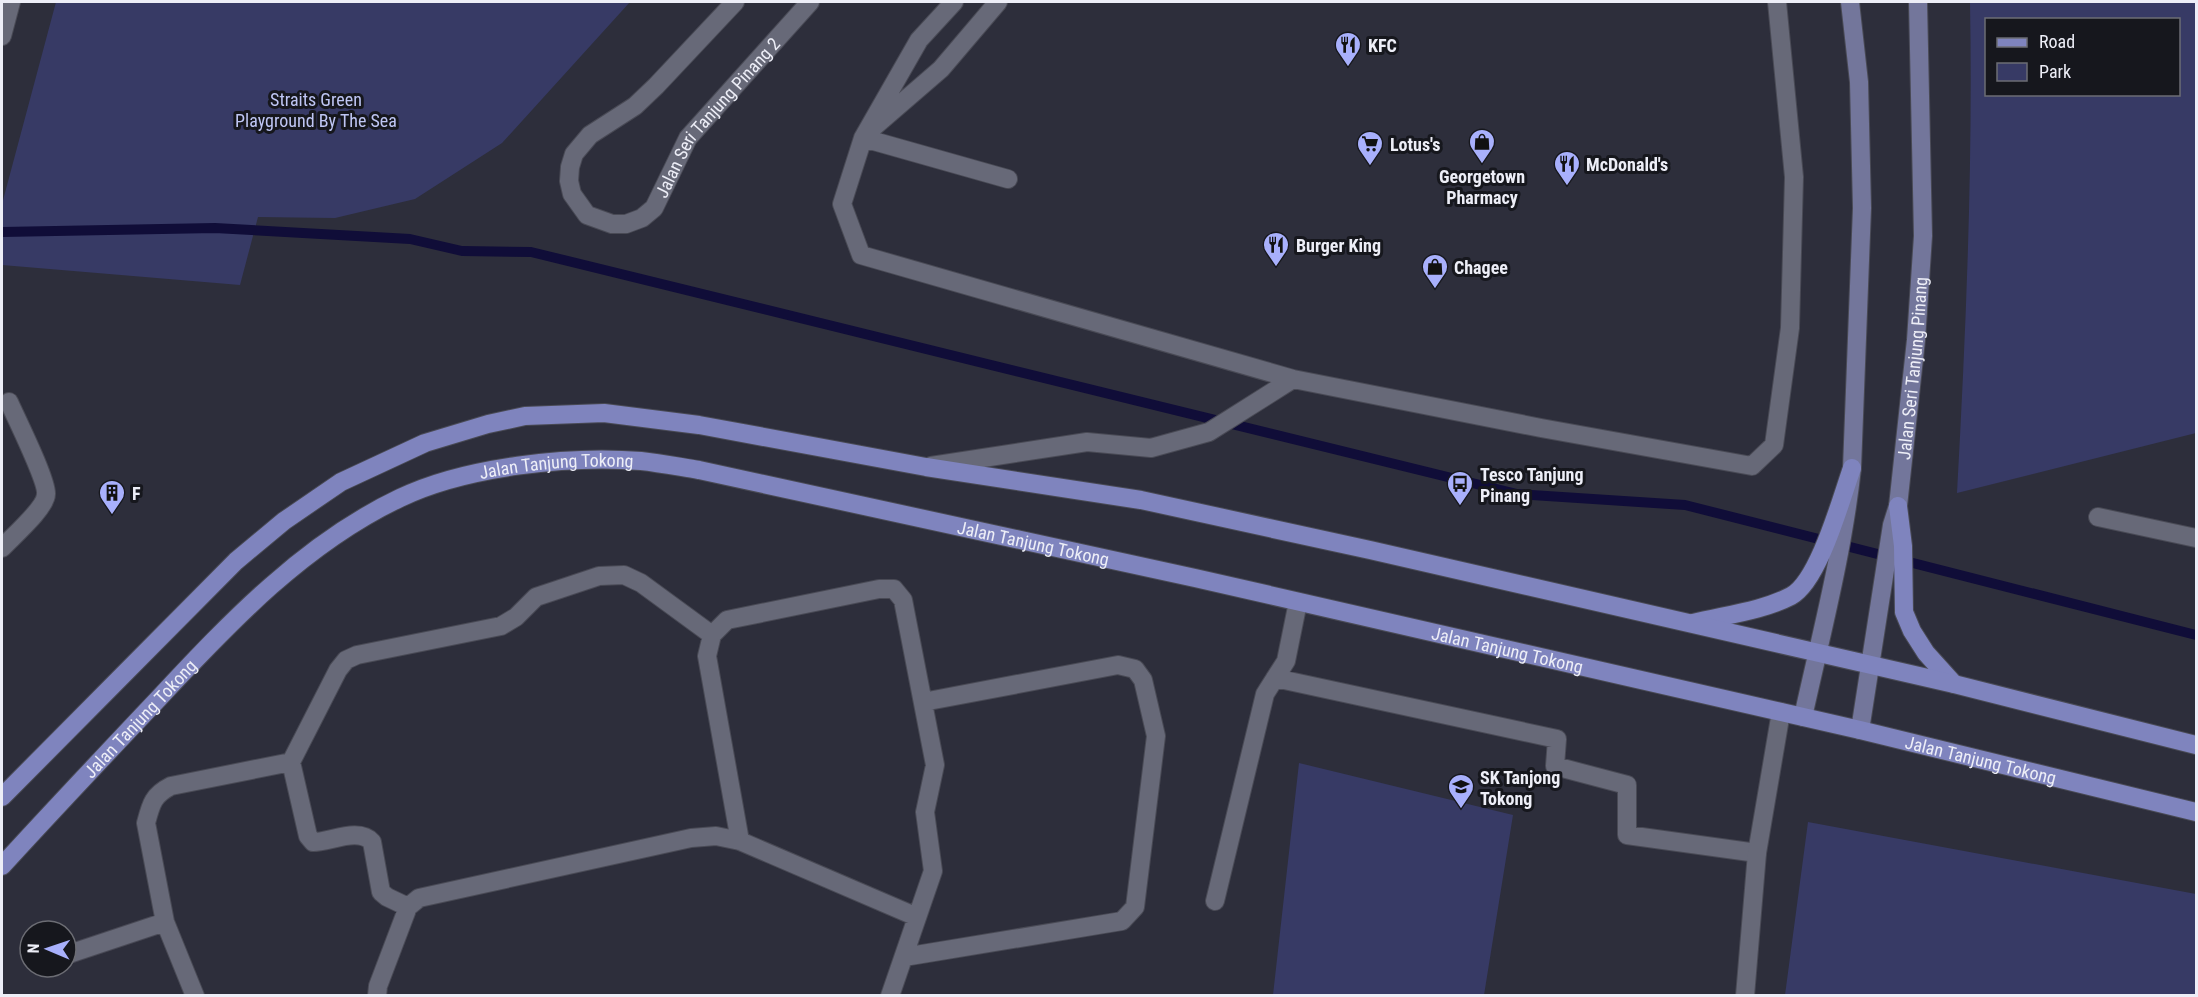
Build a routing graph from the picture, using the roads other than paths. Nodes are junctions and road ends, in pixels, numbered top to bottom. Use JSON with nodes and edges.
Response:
{"nodes":[{"id":1,"x":11,"y":2,"type":"edge"},
{"id":2,"x":735,"y":2,"type":"edge"},
{"id":3,"x":810,"y":2,"type":"edge"},
{"id":4,"x":954,"y":2,"type":"edge"},
{"id":5,"x":998,"y":2,"type":"edge"},
{"id":6,"x":1777,"y":2,"type":"edge"},
{"id":7,"x":1850,"y":2,"type":"edge"},
{"id":8,"x":1918,"y":2,"type":"edge"},
{"id":9,"x":2,"y":36,"type":"edge"},
{"id":10,"x":862,"y":138,"type":"junction"},
{"id":11,"x":1008,"y":179,"type":"dead end"},
{"id":12,"x":1293,"y":379,"type":"junction"},
{"id":13,"x":9,"y":402,"type":"dead end"},
{"id":14,"x":926,"y":466,"type":"junction"},
{"id":15,"x":1852,"y":468,"type":"junction"},
{"id":16,"x":1898,"y":506,"type":"junction"},
{"id":17,"x":2098,"y":517,"type":"dead end"},
{"id":18,"x":2196,"y":538,"type":"edge"},
{"id":19,"x":2,"y":548,"type":"edge"},
{"id":20,"x":1298,"y":602,"type":"junction"},
{"id":21,"x":1688,"y":624,"type":"junction"},
{"id":22,"x":712,"y":635,"type":"junction"},
{"id":23,"x":1816,"y":654,"type":"junction"},
{"id":24,"x":1871,"y":666,"type":"junction"},
{"id":25,"x":1275,"y":678,"type":"junction"},
{"id":26,"x":1954,"y":684,"type":"junction"},
{"id":27,"x":923,"y":702,"type":"junction"},
{"id":28,"x":1781,"y":712,"type":"junction"},
{"id":29,"x":1803,"y":717,"type":"junction"},
{"id":30,"x":1860,"y":730,"type":"junction"},
{"id":31,"x":2196,"y":745,"type":"edge"},
{"id":32,"x":291,"y":762,"type":"junction"},
{"id":33,"x":2,"y":797,"type":"edge"},
{"id":34,"x":2196,"y":812,"type":"edge"},
{"id":35,"x":740,"y":841,"type":"junction"},
{"id":36,"x":1757,"y":853,"type":"junction"},
{"id":37,"x":2,"y":866,"type":"edge"},
{"id":38,"x":1215,"y":901,"type":"dead end"},
{"id":39,"x":408,"y":907,"type":"junction"},
{"id":40,"x":917,"y":917,"type":"junction"},
{"id":41,"x":165,"y":922,"type":"junction"},
{"id":42,"x":78,"y":951,"type":"edge"},
{"id":43,"x":904,"y":957,"type":"junction"},
{"id":44,"x":195,"y":996,"type":"edge"},
{"id":45,"x":377,"y":996,"type":"edge"},
{"id":46,"x":890,"y":996,"type":"edge"},
{"id":47,"x":1745,"y":996,"type":"edge"}],
"edges":[{"from":1,"to":9,"type":"street"},
{"from":2,"to":3,"type":"street","name":"Jalan Seri Tanjung Pinang 2"},
{"from":4,"to":10,"type":"street"},
{"from":5,"to":10,"type":"street"},
{"from":6,"to":12,"type":"street"},
{"from":7,"to":15,"type":"main road"},
{"from":8,"to":16,"type":"main road","name":"Jalan Seri Tanjung Pinang"},
{"from":10,"to":11,"type":"street"},
{"from":10,"to":12,"type":"street"},
{"from":12,"to":14,"type":"street"},
{"from":13,"to":19,"type":"street"},
{"from":14,"to":21,"type":"main road"},
{"from":14,"to":33,"type":"main road"},
{"from":15,"to":21,"type":"main road"},
{"from":15,"to":23,"type":"main road"},
{"from":16,"to":24,"type":"main road","name":"Jalan Seri Tanjung Pinang"},
{"from":16,"to":26,"type":"main road"},
{"from":17,"to":18,"type":"street"},
{"from":20,"to":25,"type":"street"},
{"from":20,"to":28,"type":"main road","name":"Jalan Tanjung Tokong"},
{"from":20,"to":37,"type":"main road","name":"Jalan Tanjung Tokong"},
{"from":21,"to":23,"type":"main road"},
{"from":22,"to":27,"type":"street"},
{"from":22,"to":32,"type":"street"},
{"from":22,"to":35,"type":"street"},
{"from":23,"to":24,"type":"main road"},
{"from":23,"to":29,"type":"main road"},
{"from":24,"to":26,"type":"main road"},
{"from":24,"to":30,"type":"main road","name":"Jalan Seri Tanjung Pinang"},
{"from":25,"to":36,"type":"street"},
{"from":25,"to":38,"type":"street"},
{"from":26,"to":31,"type":"main road"},
{"from":27,"to":40,"type":"street"},
{"from":27,"to":43,"type":"street"},
{"from":28,"to":29,"type":"main road","name":"Jalan Tanjung Tokong"},
{"from":28,"to":36,"type":"street"},
{"from":29,"to":30,"type":"main road","name":"Jalan Tanjung Tokong"},
{"from":30,"to":34,"type":"main road","name":"Jalan Tanjung Tokong"},
{"from":32,"to":39,"type":"street"},
{"from":32,"to":41,"type":"street"},
{"from":35,"to":39,"type":"street"},
{"from":35,"to":40,"type":"street"},
{"from":36,"to":47,"type":"street"},
{"from":39,"to":45,"type":"street"},
{"from":40,"to":43,"type":"street"},
{"from":41,"to":42,"type":"street"},
{"from":41,"to":44,"type":"street"},
{"from":43,"to":46,"type":"street"}]}
